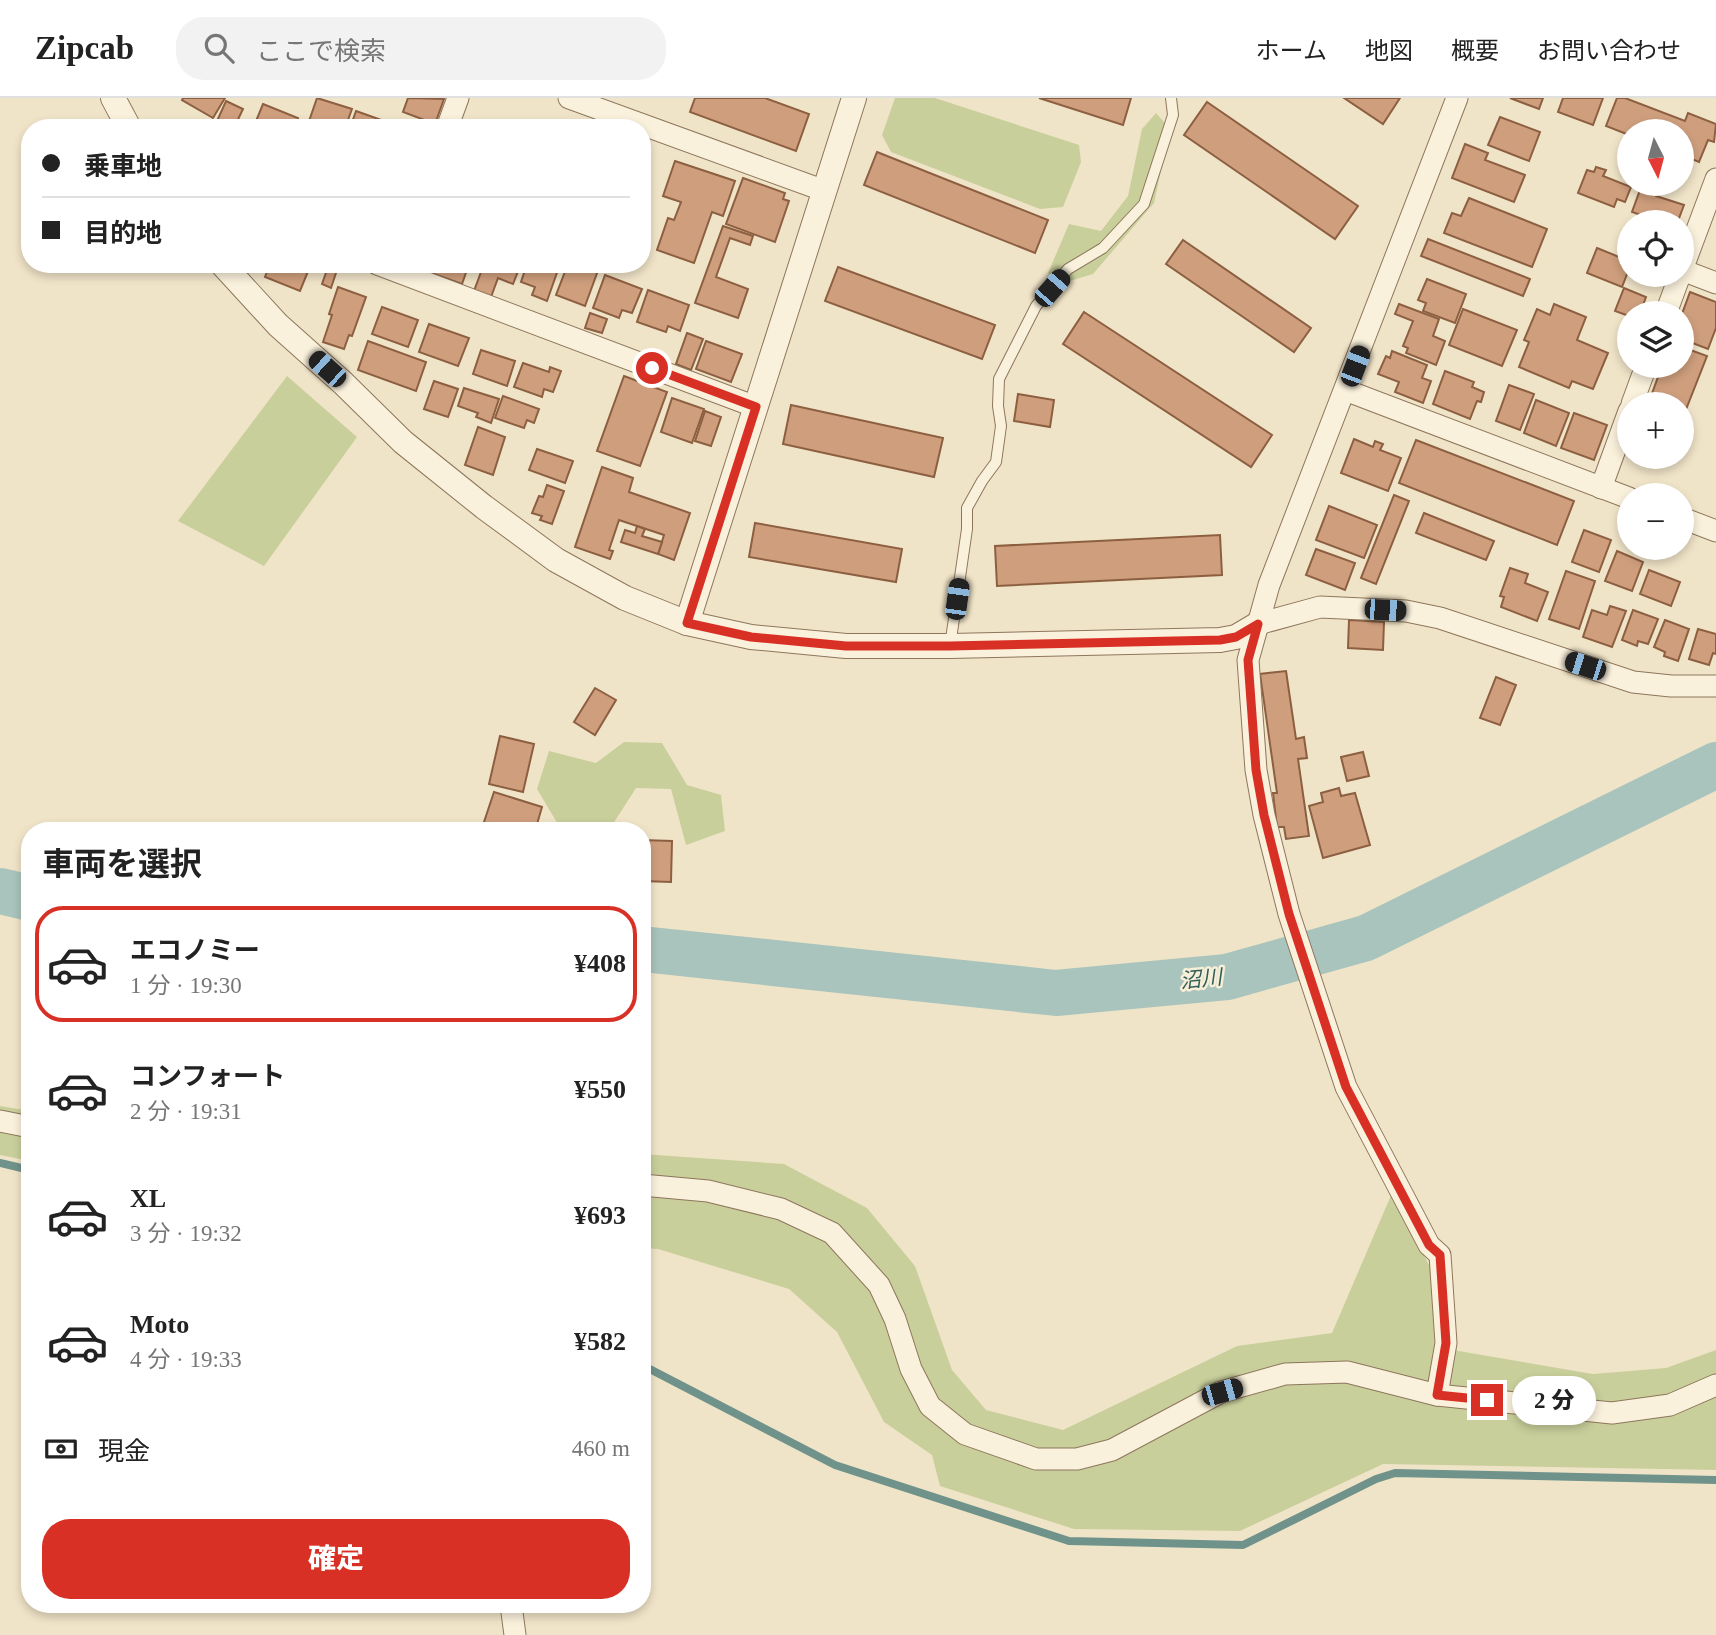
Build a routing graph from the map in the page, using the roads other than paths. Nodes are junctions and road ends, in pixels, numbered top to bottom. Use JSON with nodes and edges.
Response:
{"nodes":[{"id":1,"x":113,"y":98,"type":"edge"},
{"id":2,"x":458,"y":98,"type":"edge"},
{"id":3,"x":854,"y":98,"type":"edge"},
{"id":4,"x":1171,"y":98,"type":"edge"},
{"id":5,"x":1457,"y":98,"type":"edge"},
{"id":6,"x":573,"y":99,"type":"edge"},
{"id":7,"x":124,"y":119,"type":"edge"},
{"id":8,"x":450,"y":119,"type":"edge"},
{"id":9,"x":628,"y":119,"type":"edge"},
{"id":10,"x":651,"y":127,"type":"edge"},
{"id":11,"x":1716,"y":179,"type":"edge"},
{"id":12,"x":825,"y":191,"type":"junction"},
{"id":13,"x":1694,"y":237,"type":"edge"},
{"id":14,"x":230,"y":273,"type":"edge"},
{"id":15,"x":407,"y":273,"type":"edge"},
{"id":16,"x":1694,"y":276,"type":"edge"},
{"id":17,"x":1716,"y":283,"type":"edge"},
{"id":18,"x":1345,"y":390,"type":"junction"},
{"id":19,"x":756,"y":407,"type":"junction"},
{"id":20,"x":1617,"y":444,"type":"edge"},
{"id":21,"x":1601,"y":488,"type":"junction"},
{"id":22,"x":1617,"y":494,"type":"edge"},
{"id":23,"x":1694,"y":523,"type":"edge"},
{"id":24,"x":1716,"y":531,"type":"edge"},
{"id":25,"x":687,"y":623,"type":"junction"},
{"id":26,"x":1258,"y":624,"type":"junction"},
{"id":27,"x":950,"y":646,"type":"junction"},
{"id":28,"x":1716,"y":686,"type":"edge"},
{"id":29,"x":0,"y":1121,"type":"edge"},
{"id":30,"x":21,"y":1124,"type":"edge"},
{"id":31,"x":651,"y":1186,"type":"edge"},
{"id":32,"x":1716,"y":1385,"type":"edge"},
{"id":33,"x":1437,"y":1395,"type":"junction"},
{"id":34,"x":512,"y":1613,"type":"edge"},
{"id":35,"x":515,"y":1635,"type":"edge"}],
"edges":[{"from":1,"to":7,"type":"street"},
{"from":2,"to":8,"type":"street"},
{"from":3,"to":12,"type":"street"},
{"from":4,"to":27,"type":"lane"},
{"from":5,"to":18,"type":"street"},
{"from":6,"to":9,"type":"street"},
{"from":10,"to":12,"type":"street"},
{"from":11,"to":13,"type":"street"},
{"from":12,"to":19,"type":"street"},
{"from":14,"to":25,"type":"street"},
{"from":15,"to":19,"type":"street"},
{"from":16,"to":17,"type":"street"},
{"from":18,"to":21,"type":"street"},
{"from":18,"to":26,"type":"street"},
{"from":19,"to":25,"type":"street"},
{"from":20,"to":21,"type":"street"},
{"from":21,"to":22,"type":"street"},
{"from":23,"to":24,"type":"street"},
{"from":25,"to":27,"type":"street"},
{"from":26,"to":27,"type":"street"},
{"from":26,"to":28,"type":"street"},
{"from":26,"to":33,"type":"street"},
{"from":29,"to":30,"type":"street"},
{"from":31,"to":33,"type":"street"},
{"from":32,"to":33,"type":"street"},
{"from":34,"to":35,"type":"street"}]}
